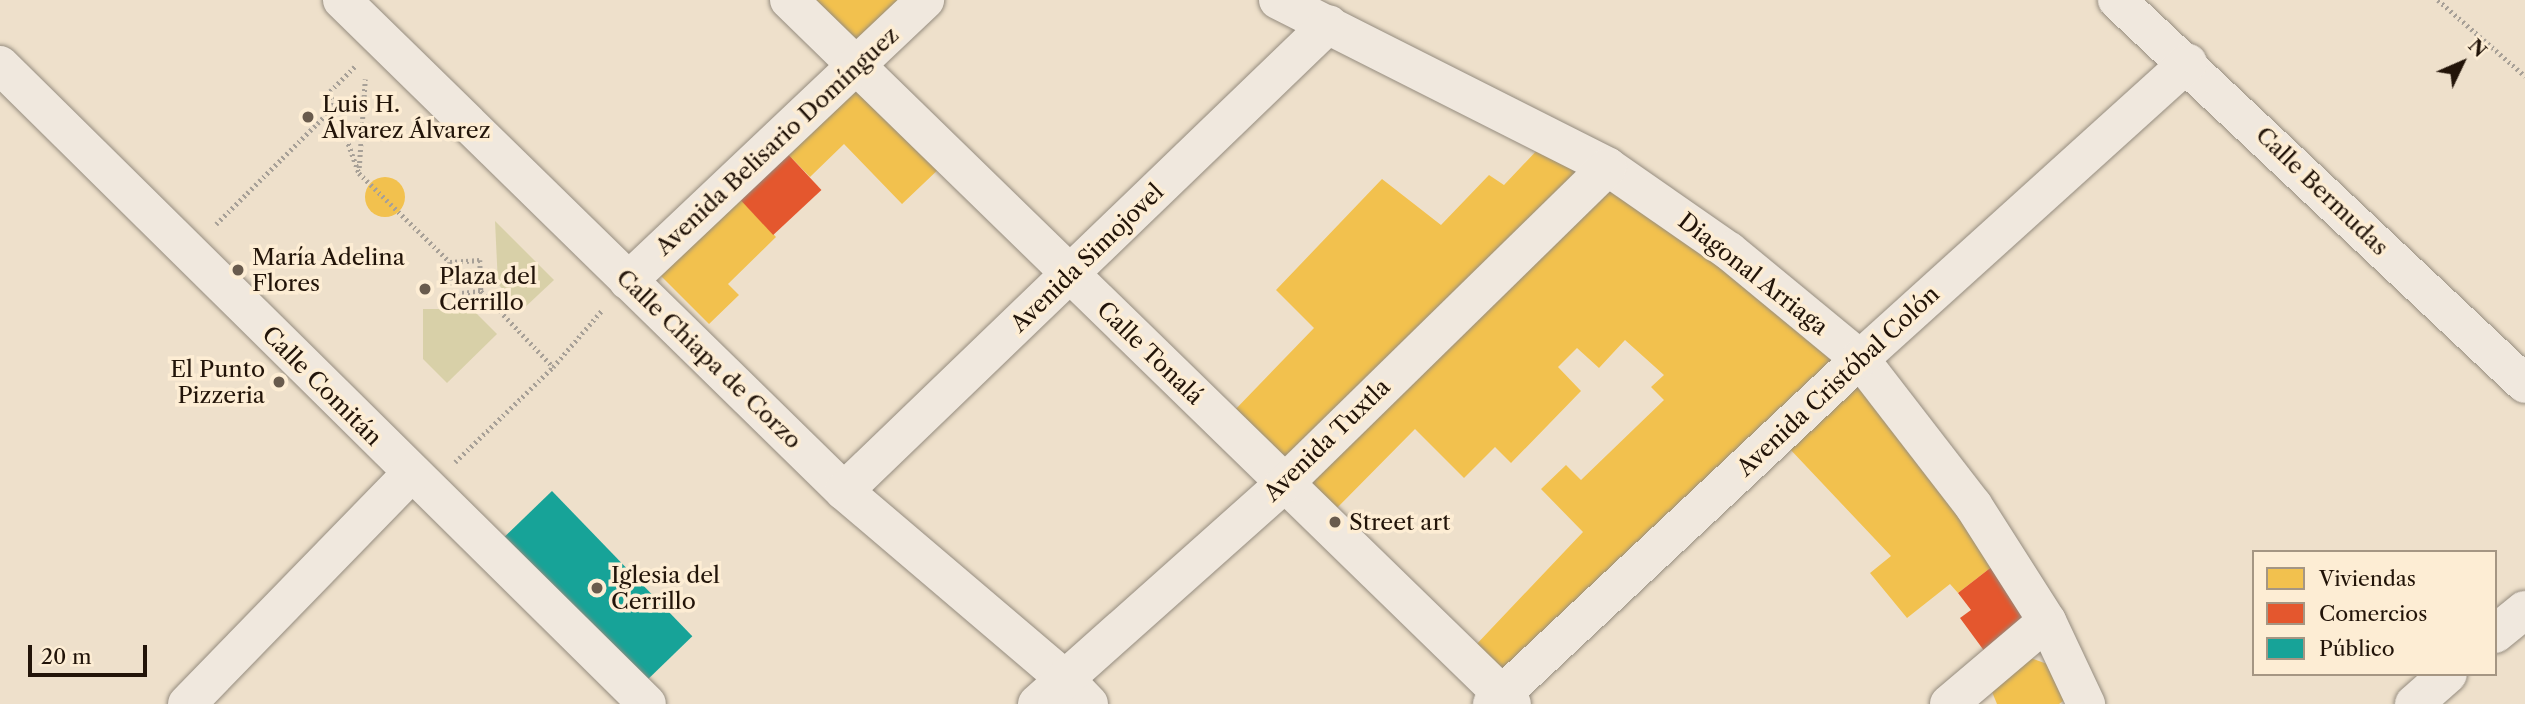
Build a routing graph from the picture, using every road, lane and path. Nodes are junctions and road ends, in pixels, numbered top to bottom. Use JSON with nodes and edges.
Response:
{"nodes":[{"id":1,"x":342,"y":0,"type":"edge"},
{"id":2,"x":789,"y":0,"type":"edge"},
{"id":3,"x":925,"y":0,"type":"edge"},
{"id":4,"x":1278,"y":0,"type":"edge"},
{"id":5,"x":2117,"y":0,"type":"edge"},
{"id":6,"x":2438,"y":0,"type":"edge"},
{"id":7,"x":1329,"y":24,"type":"junction"},
{"id":8,"x":2188,"y":63,"type":"junction"},
{"id":9,"x":0,"y":65,"type":"edge"},
{"id":10,"x":859,"y":66,"type":"junction"},
{"id":11,"x":2525,"y":76,"type":"edge"},
{"id":12,"x":365,"y":82,"type":"dead end"},
{"id":13,"x":330,"y":92,"type":"dead end"},
{"id":14,"x":335,"y":106,"type":"junction"},
{"id":15,"x":1608,"y":167,"type":"junction"},
{"id":16,"x":359,"y":173,"type":"junction"},
{"id":17,"x":188,"y":252,"type":"junction"},
{"id":18,"x":450,"y":262,"type":"junction"},
{"id":19,"x":1069,"y":275,"type":"junction"},
{"id":20,"x":628,"y":281,"type":"junction"},
{"id":21,"x":481,"y":291,"type":"junction"},
{"id":22,"x":1860,"y":359,"type":"junction"},
{"id":23,"x":553,"y":367,"type":"junction"},
{"id":24,"x":2525,"y":384,"type":"edge"},
{"id":25,"x":419,"y":482,"type":"junction"},
{"id":26,"x":1284,"y":484,"type":"junction"},
{"id":27,"x":844,"y":491,"type":"junction"},
{"id":28,"x":2525,"y":610,"type":"edge"},
{"id":29,"x":2047,"y":621,"type":"junction"},
{"id":30,"x":2497,"y":632,"type":"edge"},
{"id":31,"x":2446,"y":676,"type":"edge"},
{"id":32,"x":1077,"y":691,"type":"edge"},
{"id":33,"x":625,"y":697,"type":"edge"},
{"id":34,"x":1503,"y":701,"type":"edge"},
{"id":35,"x":187,"y":704,"type":"edge"},
{"id":36,"x":1037,"y":704,"type":"edge"},
{"id":37,"x":1948,"y":704,"type":"edge"},
{"id":38,"x":2086,"y":704,"type":"edge"},
{"id":39,"x":2414,"y":704,"type":"edge"}],
"edges":[{"from":1,"to":20,"type":"street","name":"Calle Chiapa de Corzo"},
{"from":2,"to":10,"type":"street","name":"Calle Tonalá"},
{"from":3,"to":10,"type":"street","name":"Avenida Belisario Domínguez"},
{"from":4,"to":7,"type":"street","name":"Diagonal Arriaga"},
{"from":5,"to":8,"type":"street","name":"Calle Bermudas"},
{"from":6,"to":11,"type":"path"},
{"from":7,"to":15,"type":"street","name":"Diagonal Arriaga"},
{"from":7,"to":19,"type":"street","name":"Avenida Simojovel"},
{"from":8,"to":22,"type":"street","name":"Avenida Cristóbal Colón"},
{"from":8,"to":24,"type":"street","name":"Calle Bermudas"},
{"from":9,"to":17,"type":"street","name":"Calle Comitán"},
{"from":10,"to":19,"type":"street","name":"Calle Tonalá"},
{"from":10,"to":20,"type":"street","name":"Avenida Belisario Domínguez"},
{"from":12,"to":16,"type":"path"},
{"from":13,"to":14,"type":"path"},
{"from":14,"to":16,"type":"path"},
{"from":14,"to":17,"type":"path"},
{"from":15,"to":22,"type":"street","name":"Diagonal Arriaga"},
{"from":15,"to":26,"type":"street","name":"Avenida Tuxtla"},
{"from":16,"to":18,"type":"path"},
{"from":17,"to":25,"type":"street","name":"Calle Comitán"},
{"from":18,"to":21,"type":"path"},
{"from":18,"to":21,"type":"path"},
{"from":19,"to":26,"type":"street","name":"Calle Tonalá"},
{"from":19,"to":27,"type":"street","name":"Avenida Simojovel"},
{"from":20,"to":23,"type":"path"},
{"from":20,"to":27,"type":"street","name":"Calle Chiapa de Corzo"},
{"from":21,"to":23,"type":"path"},
{"from":22,"to":29,"type":"street","name":"Diagonal Arriaga"},
{"from":22,"to":34,"type":"street","name":"Avenida Cristóbal Colón"},
{"from":23,"to":25,"type":"path"},
{"from":25,"to":33,"type":"street","name":"Calle Comitán"},
{"from":25,"to":35,"type":"street"},
{"from":26,"to":32,"type":"street","name":"Avenida Tuxtla"},
{"from":26,"to":34,"type":"street","name":"Calle Tonalá"},
{"from":27,"to":32,"type":"street","name":"Calle Chiapa de Corzo"},
{"from":28,"to":30,"type":"street"},
{"from":29,"to":37,"type":"street"},
{"from":29,"to":38,"type":"street","name":"Diagonal Arriaga"},
{"from":31,"to":39,"type":"street"},
{"from":32,"to":36,"type":"street","name":"Avenida Tuxtla"}]}
